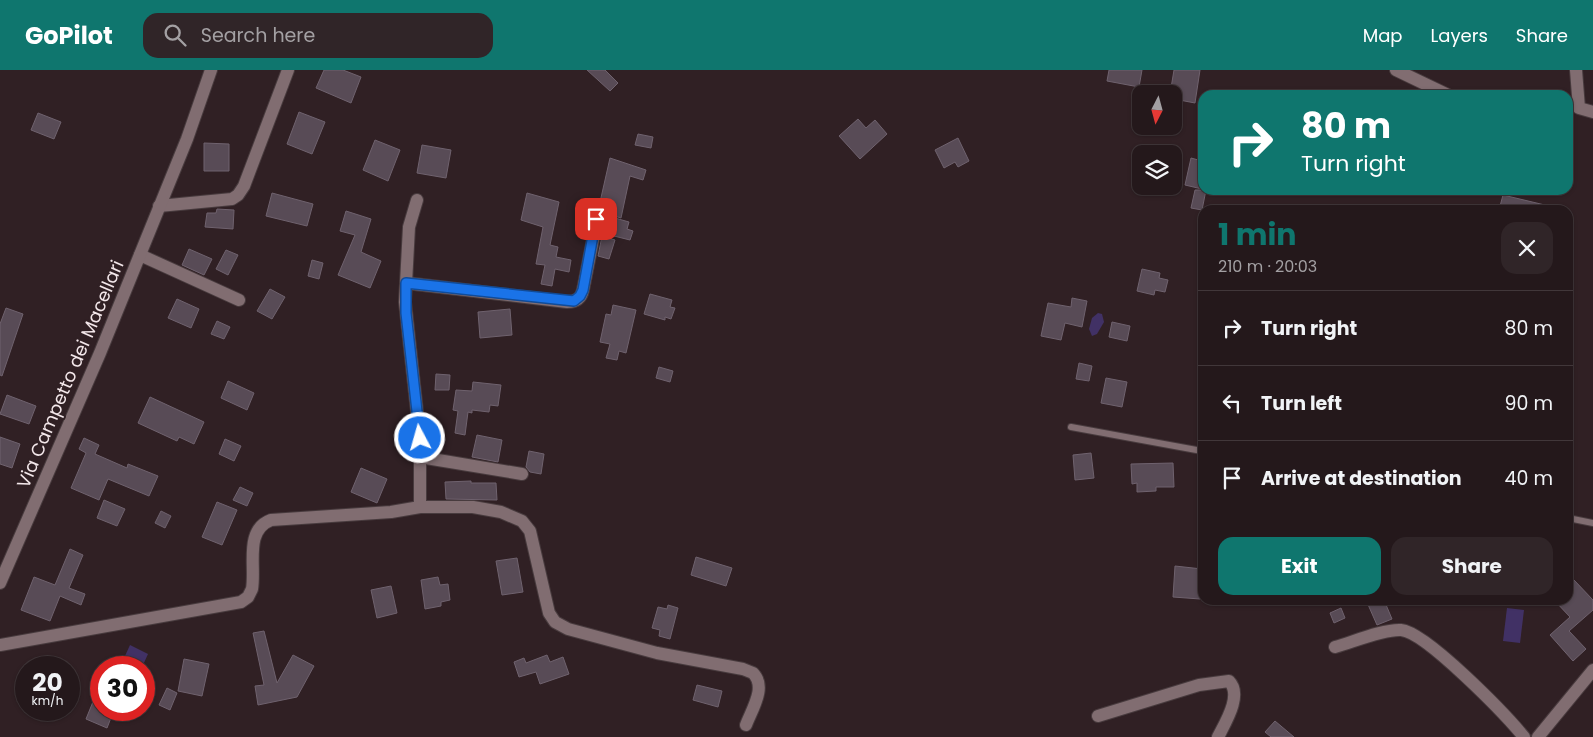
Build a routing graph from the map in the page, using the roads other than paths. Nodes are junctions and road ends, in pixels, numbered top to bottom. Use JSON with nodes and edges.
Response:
{"nodes":[{"id":1,"x":211,"y":70,"type":"edge"},
{"id":2,"x":288,"y":70,"type":"edge"},
{"id":3,"x":1396,"y":70,"type":"edge"},
{"id":4,"x":1576,"y":70,"type":"edge"},
{"id":5,"x":1438,"y":90,"type":"edge"},
{"id":6,"x":1573,"y":109,"type":"edge"},
{"id":7,"x":1593,"y":112,"type":"edge"},
{"id":8,"x":417,"y":200,"type":"dead end"},
{"id":9,"x":159,"y":206,"type":"junction"},
{"id":10,"x":596,"y":219,"type":"dead end"},
{"id":11,"x":140,"y":255,"type":"junction"},
{"id":12,"x":406,"y":283,"type":"junction"},
{"id":13,"x":239,"y":300,"type":"dead end"},
{"id":14,"x":1071,"y":427,"type":"dead end"},
{"id":15,"x":1198,"y":450,"type":"edge"},
{"id":16,"x":420,"y":457,"type":"junction"},
{"id":17,"x":522,"y":474,"type":"dead end"},
{"id":18,"x":420,"y":507,"type":"junction"},
{"id":19,"x":1573,"y":519,"type":"edge"},
{"id":20,"x":1593,"y":522,"type":"edge"},
{"id":21,"x":0,"y":583,"type":"edge"},
{"id":22,"x":0,"y":645,"type":"edge"},
{"id":23,"x":1335,"y":647,"type":"dead end"},
{"id":24,"x":1593,"y":670,"type":"edge"},
{"id":25,"x":1098,"y":716,"type":"dead end"},
{"id":26,"x":746,"y":725,"type":"dead end"},
{"id":27,"x":1218,"y":737,"type":"edge"},
{"id":28,"x":1524,"y":737,"type":"edge"},
{"id":29,"x":1538,"y":737,"type":"edge"}],
"edges":[{"from":1,"to":9,"type":"street","name":"Via Campetto dei Macellari"},
{"from":2,"to":9,"type":"street"},
{"from":3,"to":5,"type":"street"},
{"from":4,"to":6,"type":"street"},
{"from":6,"to":7,"type":"street"},
{"from":8,"to":12,"type":"street"},
{"from":9,"to":11,"type":"street","name":"Via Campetto dei Macellari"},
{"from":10,"to":12,"type":"street"},
{"from":11,"to":13,"type":"street"},
{"from":11,"to":21,"type":"street","name":"Via Campetto dei Macellari"},
{"from":12,"to":16,"type":"street"},
{"from":14,"to":15,"type":"lane"},
{"from":16,"to":17,"type":"street"},
{"from":16,"to":18,"type":"street"},
{"from":18,"to":22,"type":"street"},
{"from":18,"to":26,"type":"street"},
{"from":19,"to":20,"type":"lane"},
{"from":23,"to":28,"type":"street"},
{"from":24,"to":29,"type":"street"},
{"from":25,"to":27,"type":"street"}]}
